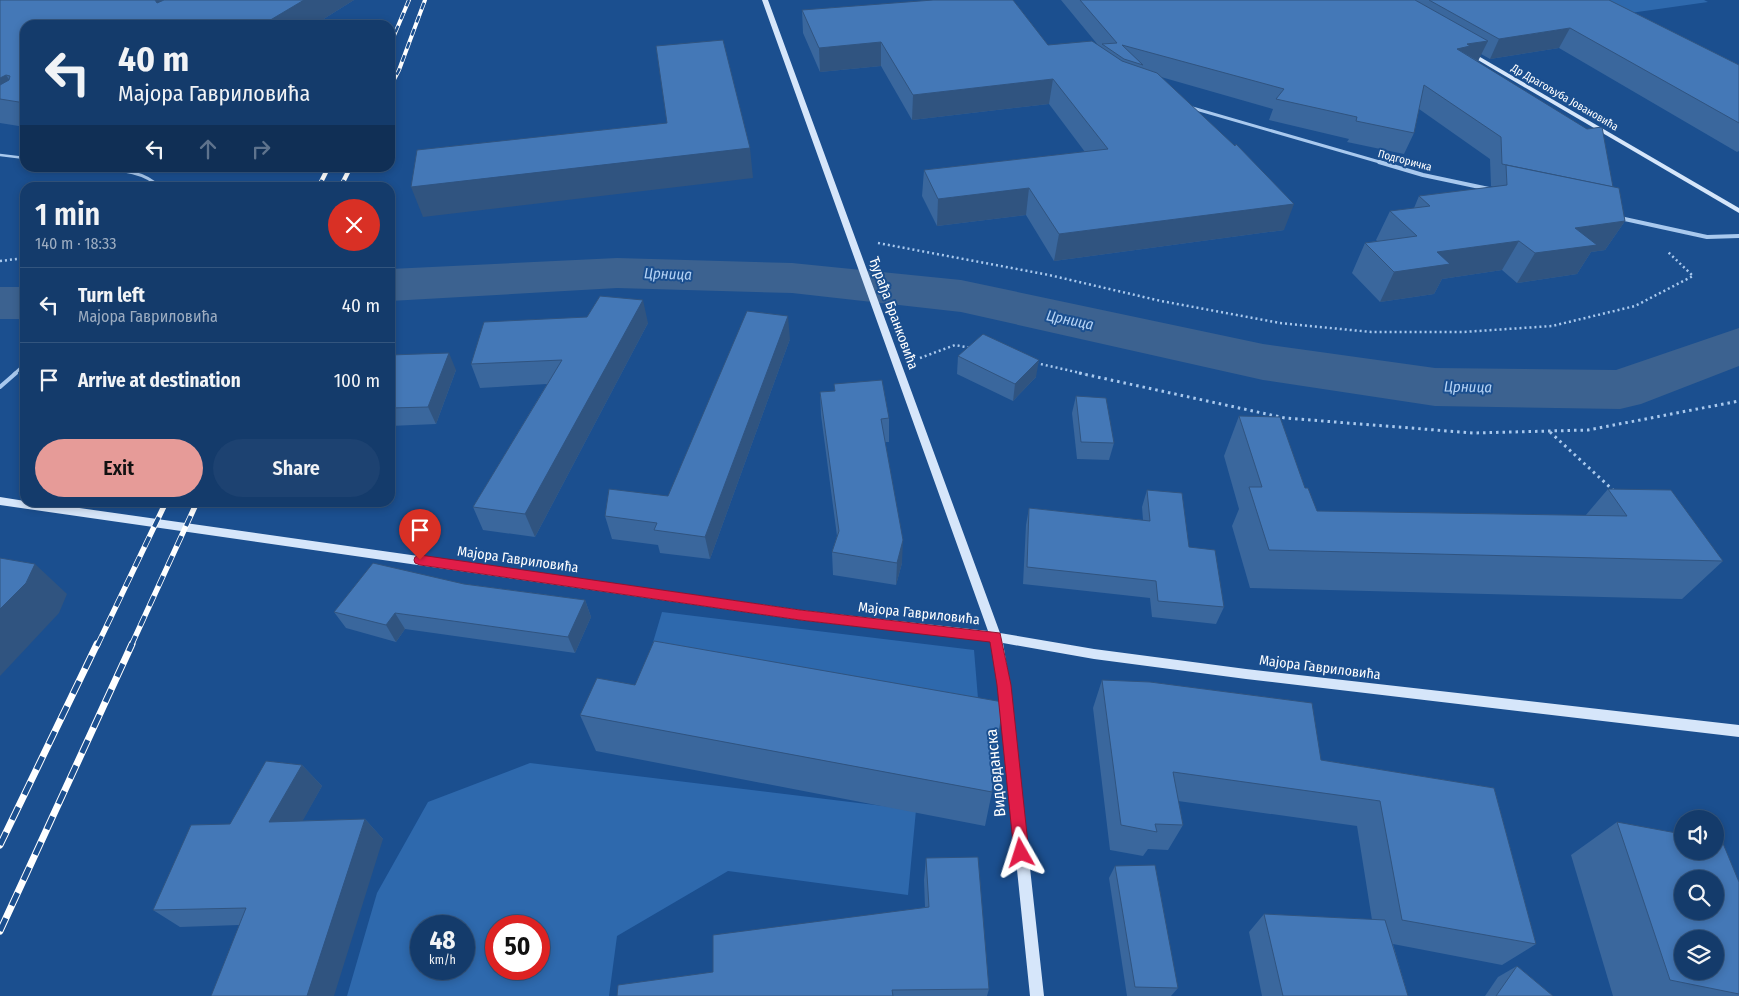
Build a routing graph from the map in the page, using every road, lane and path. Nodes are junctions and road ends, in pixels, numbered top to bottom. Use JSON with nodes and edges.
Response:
{"nodes":[{"id":1,"x":765,"y":0,"type":"edge"},
{"id":2,"x":1463,"y":50,"type":"edge"},
{"id":3,"x":1184,"y":105,"type":"edge"},
{"id":4,"x":0,"y":155,"type":"edge"},
{"id":5,"x":20,"y":157,"type":"edge"},
{"id":6,"x":114,"y":172,"type":"edge"},
{"id":7,"x":155,"y":182,"type":"edge"},
{"id":8,"x":1491,"y":190,"type":"edge"},
{"id":9,"x":1739,"y":211,"type":"edge"},
{"id":10,"x":1617,"y":217,"type":"edge"},
{"id":11,"x":1636,"y":221,"type":"junction"},
{"id":12,"x":1739,"y":236,"type":"edge"},
{"id":13,"x":853,"y":238,"type":"junction"},
{"id":14,"x":20,"y":258,"type":"edge"},
{"id":15,"x":0,"y":260,"type":"edge"},
{"id":16,"x":974,"y":349,"type":"edge"},
{"id":17,"x":1032,"y":362,"type":"edge"},
{"id":18,"x":899,"y":366,"type":"junction"},
{"id":19,"x":20,"y":369,"type":"edge"},
{"id":20,"x":0,"y":387,"type":"edge"},
{"id":21,"x":1739,"y":401,"type":"edge"},
{"id":22,"x":1549,"y":431,"type":"junction"},
{"id":23,"x":1620,"y":496,"type":"edge"},
{"id":24,"x":0,"y":501,"type":"edge"},
{"id":25,"x":20,"y":504,"type":"edge"},
{"id":26,"x":43,"y":507,"type":"edge"},
{"id":27,"x":996,"y":637,"type":"junction"},
{"id":28,"x":1739,"y":731,"type":"edge"},
{"id":29,"x":1037,"y":996,"type":"edge"}],
"edges":[{"from":1,"to":13,"type":"street","name":"Ђурађа Бранковића"},
{"from":2,"to":9,"type":"street","name":"Др Драгољуба Јовановића"},
{"from":3,"to":8,"type":"street","name":"Подгоричка"},
{"from":4,"to":5,"type":"lane"},
{"from":6,"to":7,"type":"lane"},
{"from":10,"to":11,"type":"street"},
{"from":11,"to":12,"type":"street"},
{"from":11,"to":13,"type":"path"},
{"from":13,"to":18,"type":"street","name":"Ђурађа Бранковића"},
{"from":14,"to":15,"type":"path"},
{"from":16,"to":18,"type":"path"},
{"from":17,"to":22,"type":"path"},
{"from":18,"to":27,"type":"street","name":"Ђурађа Бранковића"},
{"from":19,"to":20,"type":"lane"},
{"from":21,"to":22,"type":"path"},
{"from":22,"to":23,"type":"path"},
{"from":24,"to":25,"type":"street","name":"Мајора Гавриловића"},
{"from":26,"to":27,"type":"street","name":"Мајора Гавриловића"},
{"from":27,"to":28,"type":"street","name":"Мајора Гавриловића"},
{"from":27,"to":29,"type":"street","name":"Видовданска"}]}
